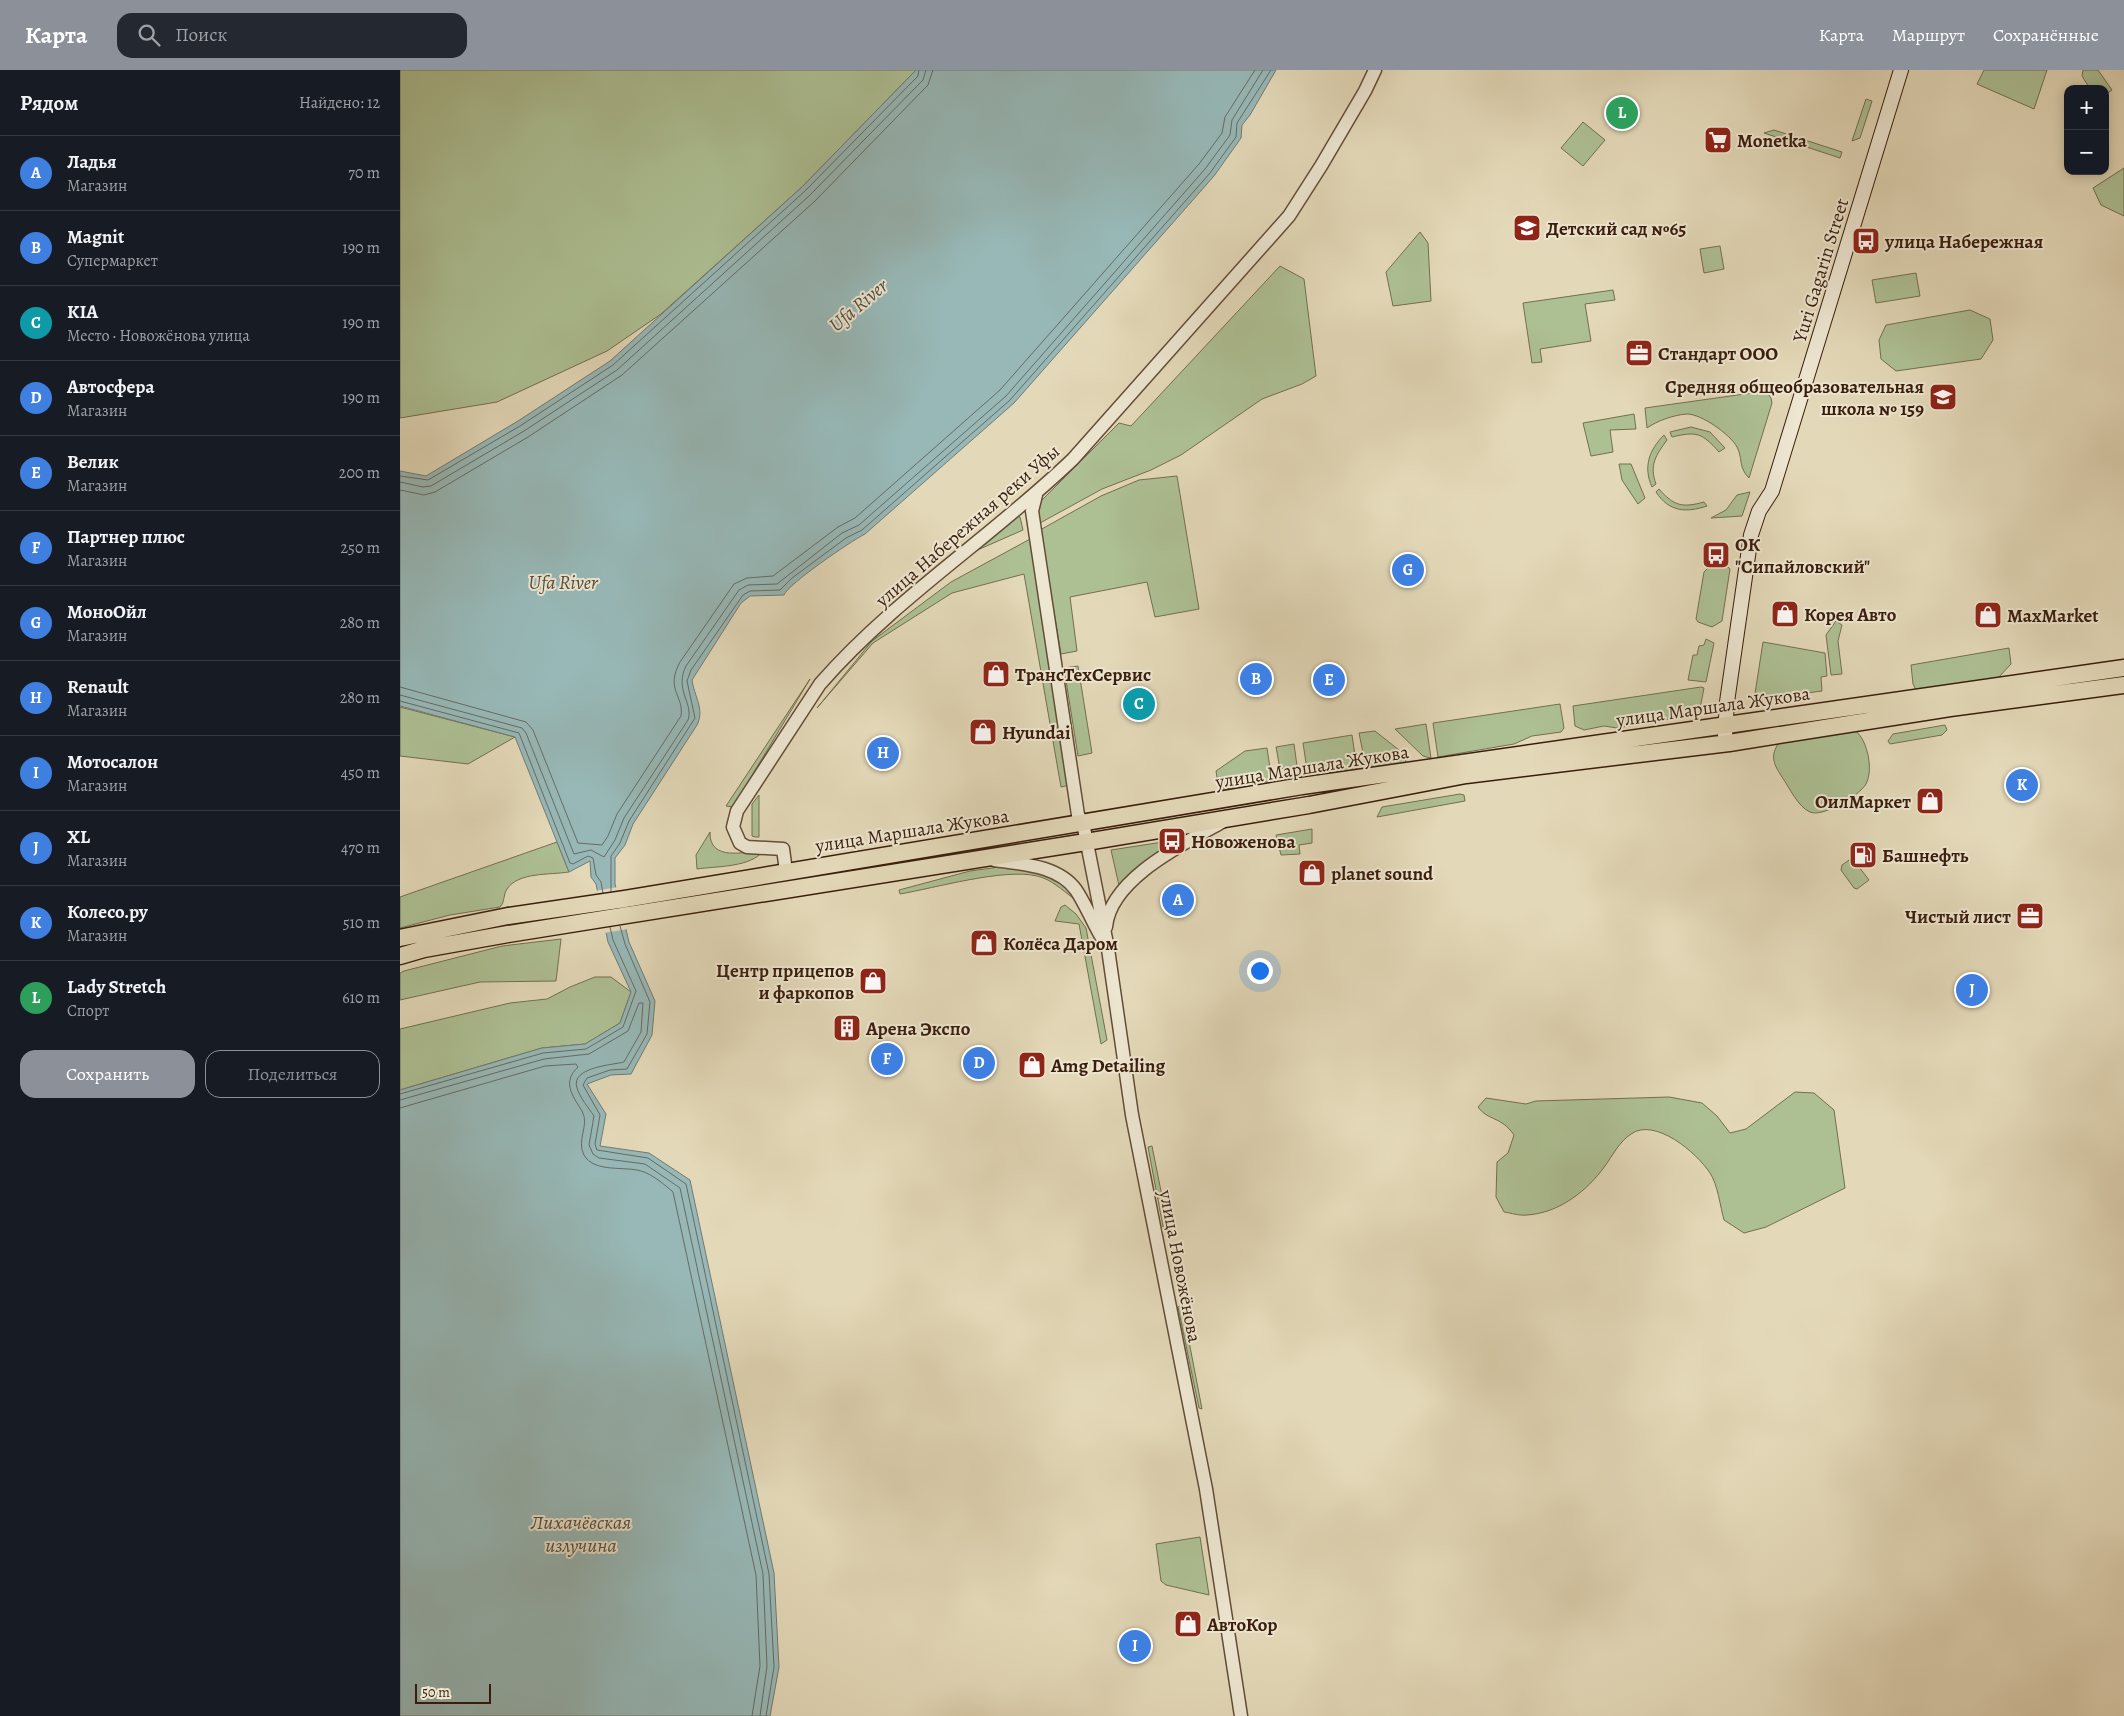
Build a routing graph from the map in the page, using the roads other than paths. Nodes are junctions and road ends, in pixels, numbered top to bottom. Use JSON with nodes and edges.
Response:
{"nodes":[{"id":1,"x":1375,"y":70,"type":"edge"},
{"id":2,"x":1901,"y":70,"type":"edge"},
{"id":3,"x":1036,"y":495,"type":"junction"},
{"id":4,"x":2124,"y":668,"type":"edge"},
{"id":5,"x":2124,"y":685,"type":"edge"},
{"id":6,"x":1724,"y":725,"type":"junction"},
{"id":7,"x":1725,"y":743,"type":"junction"},
{"id":8,"x":1228,"y":818,"type":"junction"},
{"id":9,"x":1083,"y":823,"type":"junction"},
{"id":10,"x":1086,"y":842,"type":"junction"},
{"id":11,"x":984,"y":859,"type":"junction"},
{"id":12,"x":786,"y":871,"type":"junction"},
{"id":13,"x":400,"y":938,"type":"edge"},
{"id":14,"x":1108,"y":949,"type":"junction"},
{"id":15,"x":400,"y":956,"type":"edge"},
{"id":16,"x":1241,"y":1716,"type":"edge"}],
"edges":[{"from":1,"to":3,"type":"street","name":"улица Набережная реки Уфы"},
{"from":2,"to":6,"type":"main road","name":"Yuri Gagarin Street"},
{"from":3,"to":9,"type":"street","name":"улица Новожёнова"},
{"from":3,"to":12,"type":"street","name":"улица Набережная реки Уфы"},
{"from":4,"to":6,"type":"main road","name":"улица Маршала Жукова"},
{"from":5,"to":7,"type":"main road","name":"улица Маршала Жукова"},
{"from":6,"to":7,"type":"main road","name":"Yuri Gagarin Street"},
{"from":6,"to":9,"type":"main road","name":"улица Маршала Жукова"},
{"from":7,"to":8,"type":"main road","name":"улица Маршала Жукова"},
{"from":8,"to":10,"type":"main road","name":"улица Маршала Жукова"},
{"from":8,"to":14,"type":"street"},
{"from":9,"to":10,"type":"street","name":"улица Новожёнова"},
{"from":9,"to":12,"type":"main road","name":"улица Маршала Жукова"},
{"from":10,"to":11,"type":"main road","name":"улица Маршала Жукова"},
{"from":10,"to":14,"type":"street","name":"улица Новожёнова"},
{"from":11,"to":14,"type":"street"},
{"from":11,"to":15,"type":"main road","name":"улица Маршала Жукова"},
{"from":12,"to":13,"type":"main road","name":"улица Маршала Жукова"},
{"from":14,"to":16,"type":"street","name":"улица Новожёнова"}]}
